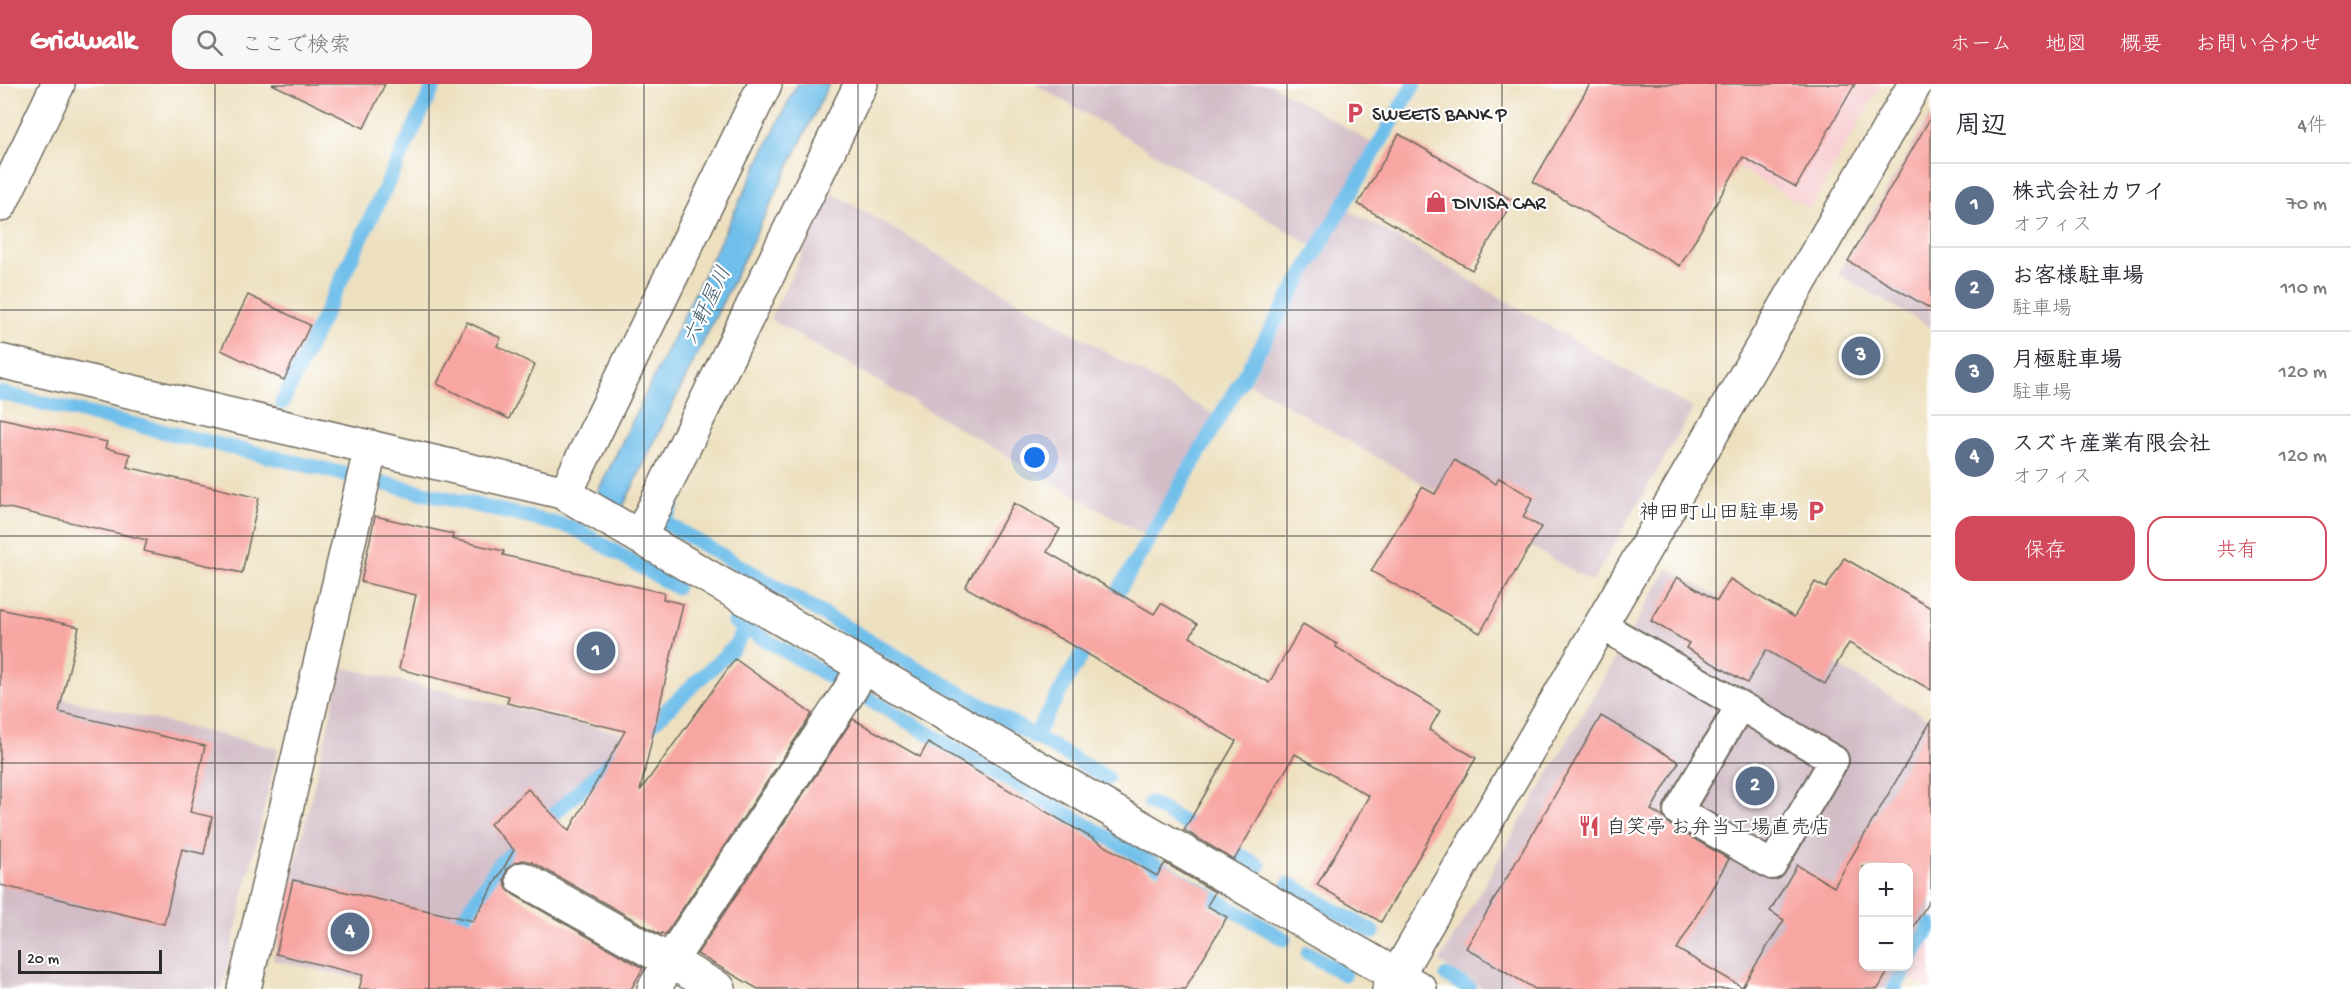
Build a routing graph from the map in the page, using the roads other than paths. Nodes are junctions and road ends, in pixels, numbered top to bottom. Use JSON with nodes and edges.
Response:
{"nodes":[{"id":1,"x":58,"y":84,"type":"edge"},
{"id":2,"x":765,"y":84,"type":"edge"},
{"id":3,"x":861,"y":84,"type":"edge"},
{"id":4,"x":1915,"y":84,"type":"edge"},
{"id":5,"x":0,"y":205,"type":"edge"},
{"id":6,"x":0,"y":361,"type":"edge"},
{"id":7,"x":371,"y":447,"type":"junction"},
{"id":8,"x":570,"y":497,"type":"junction"},
{"id":9,"x":636,"y":535,"type":"junction"},
{"id":10,"x":1601,"y":626,"type":"junction"},
{"id":11,"x":864,"y":667,"type":"junction"},
{"id":12,"x":1740,"y":706,"type":"junction"},
{"id":13,"x":523,"y":879,"type":"dead end"},
{"id":14,"x":670,"y":961,"type":"junction"},
{"id":15,"x":1402,"y":984,"type":"edge"},
{"id":16,"x":244,"y":989,"type":"edge"},
{"id":17,"x":654,"y":989,"type":"edge"},
{"id":18,"x":719,"y":989,"type":"edge"}],
"edges":[{"from":1,"to":5,"type":"street"},
{"from":2,"to":8,"type":"street"},
{"from":3,"to":9,"type":"street"},
{"from":4,"to":10,"type":"street"},
{"from":6,"to":7,"type":"street"},
{"from":7,"to":8,"type":"street"},
{"from":7,"to":16,"type":"street"},
{"from":8,"to":9,"type":"street"},
{"from":9,"to":11,"type":"street"},
{"from":10,"to":12,"type":"lane"},
{"from":10,"to":15,"type":"street"},
{"from":11,"to":14,"type":"street"},
{"from":11,"to":15,"type":"street"},
{"from":12,"to":12,"type":"lane"},
{"from":13,"to":14,"type":"street"},
{"from":14,"to":17,"type":"street"},
{"from":14,"to":18,"type":"street"}]}
